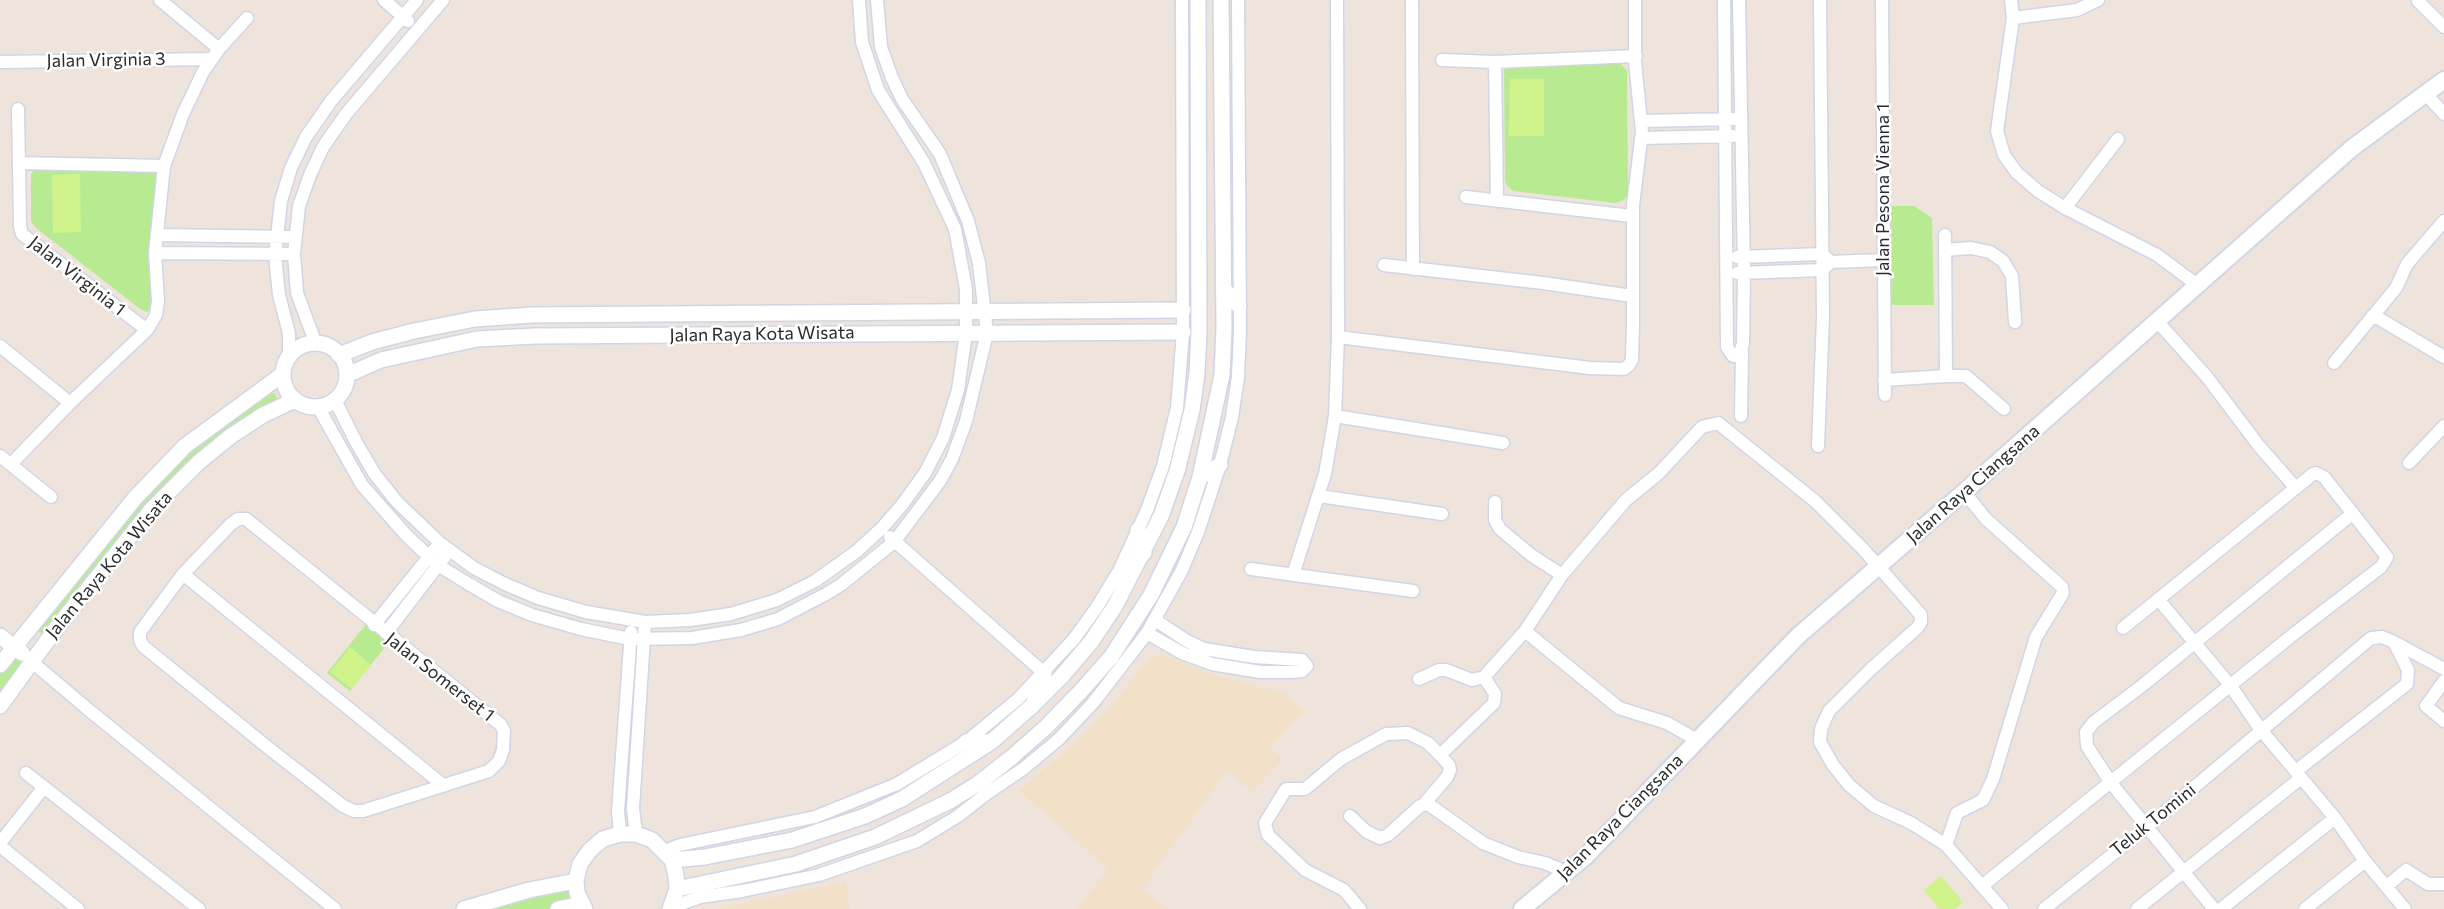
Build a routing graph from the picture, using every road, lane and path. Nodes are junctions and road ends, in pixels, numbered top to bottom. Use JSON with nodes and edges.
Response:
{"nodes":[{"id":1,"x":160,"y":0,"type":"edge"},
{"id":2,"x":384,"y":0,"type":"edge"},
{"id":3,"x":443,"y":0,"type":"edge"},
{"id":4,"x":859,"y":0,"type":"edge"},
{"id":5,"x":877,"y":0,"type":"edge"},
{"id":6,"x":1182,"y":0,"type":"edge"},
{"id":7,"x":1198,"y":0,"type":"edge"},
{"id":8,"x":1221,"y":0,"type":"edge"},
{"id":9,"x":1238,"y":0,"type":"edge"},
{"id":10,"x":1337,"y":0,"type":"edge"},
{"id":11,"x":1412,"y":0,"type":"edge"},
{"id":12,"x":1635,"y":0,"type":"edge"},
{"id":13,"x":1724,"y":0,"type":"edge"},
{"id":14,"x":1739,"y":0,"type":"edge"},
{"id":15,"x":1820,"y":0,"type":"edge"},
{"id":16,"x":1882,"y":0,"type":"edge"},
{"id":17,"x":2011,"y":0,"type":"edge"},
{"id":18,"x":2098,"y":0,"type":"edge"},
{"id":19,"x":412,"y":2,"type":"edge"},
{"id":20,"x":2418,"y":2,"type":"dead end"},
{"id":21,"x":403,"y":17,"type":"junction"},
{"id":22,"x":428,"y":17,"type":"junction"},
{"id":23,"x":247,"y":18,"type":"dead end"},
{"id":24,"x":2013,"y":18,"type":"junction"},
{"id":25,"x":2444,"y":27,"type":"edge"},
{"id":26,"x":417,"y":29,"type":"junction"},
{"id":27,"x":215,"y":54,"type":"junction"},
{"id":28,"x":1636,"y":56,"type":"junction"},
{"id":29,"x":1442,"y":60,"type":"dead end"},
{"id":30,"x":0,"y":62,"type":"edge"},
{"id":31,"x":1495,"y":62,"type":"junction"},
{"id":32,"x":2444,"y":80,"type":"edge"},
{"id":33,"x":2426,"y":94,"type":"junction"},
{"id":34,"x":18,"y":109,"type":"dead end"},
{"id":35,"x":2444,"y":114,"type":"edge"},
{"id":36,"x":1739,"y":119,"type":"junction"},
{"id":37,"x":1725,"y":120,"type":"junction"},
{"id":38,"x":1642,"y":121,"type":"junction"},
{"id":39,"x":1740,"y":135,"type":"junction"},
{"id":40,"x":1726,"y":136,"type":"junction"},
{"id":41,"x":1641,"y":138,"type":"junction"},
{"id":42,"x":2118,"y":139,"type":"dead end"},
{"id":43,"x":19,"y":163,"type":"junction"},
{"id":44,"x":165,"y":166,"type":"junction"},
{"id":45,"x":1466,"y":197,"type":"dead end"},
{"id":46,"x":1497,"y":201,"type":"junction"},
{"id":47,"x":2065,"y":208,"type":"junction"},
{"id":48,"x":1632,"y":216,"type":"junction"},
{"id":49,"x":2444,"y":221,"type":"edge"},
{"id":50,"x":158,"y":235,"type":"junction"},
{"id":51,"x":1945,"y":235,"type":"dead end"},
{"id":52,"x":276,"y":237,"type":"junction"},
{"id":53,"x":295,"y":237,"type":"junction"},
{"id":54,"x":1946,"y":250,"type":"junction"},
{"id":55,"x":155,"y":253,"type":"junction"},
{"id":56,"x":294,"y":254,"type":"junction"},
{"id":57,"x":275,"y":255,"type":"junction"},
{"id":58,"x":1727,"y":257,"type":"junction"},
{"id":59,"x":1743,"y":257,"type":"junction"},
{"id":60,"x":1883,"y":260,"type":"junction"},
{"id":61,"x":1825,"y":262,"type":"junction"},
{"id":62,"x":1384,"y":266,"type":"dead end"},
{"id":63,"x":1413,"y":269,"type":"junction"},
{"id":64,"x":1744,"y":272,"type":"junction"},
{"id":65,"x":1728,"y":273,"type":"junction"},
{"id":66,"x":2196,"y":284,"type":"junction"},
{"id":67,"x":1223,"y":288,"type":"junction"},
{"id":68,"x":1632,"y":296,"type":"junction"},
{"id":69,"x":1239,"y":306,"type":"junction"},
{"id":70,"x":1183,"y":310,"type":"junction"},
{"id":71,"x":966,"y":313,"type":"junction"},
{"id":72,"x":986,"y":313,"type":"junction"},
{"id":73,"x":633,"y":315,"type":"junction"},
{"id":74,"x":2373,"y":315,"type":"junction"},
{"id":75,"x":2157,"y":321,"type":"junction"},
{"id":76,"x":2015,"y":322,"type":"dead end"},
{"id":77,"x":147,"y":330,"type":"junction"},
{"id":78,"x":1183,"y":332,"type":"junction"},
{"id":79,"x":966,"y":333,"type":"junction"},
{"id":80,"x":987,"y":333,"type":"junction"},
{"id":81,"x":634,"y":336,"type":"junction"},
{"id":82,"x":1338,"y":337,"type":"junction"},
{"id":83,"x":316,"y":344,"type":"junction"},
{"id":84,"x":0,"y":346,"type":"edge"},
{"id":85,"x":1742,"y":352,"type":"junction"},
{"id":86,"x":339,"y":355,"type":"junction"},
{"id":87,"x":289,"y":356,"type":"junction"},
{"id":88,"x":2444,"y":357,"type":"edge"},
{"id":89,"x":2334,"y":363,"type":"dead end"},
{"id":90,"x":283,"y":374,"type":"junction"},
{"id":91,"x":346,"y":375,"type":"junction"},
{"id":92,"x":1946,"y":376,"type":"junction"},
{"id":93,"x":1884,"y":380,"type":"junction"},
{"id":94,"x":1885,"y":395,"type":"dead end"},
{"id":95,"x":294,"y":400,"type":"junction"},
{"id":96,"x":335,"y":400,"type":"junction"},
{"id":97,"x":70,"y":403,"type":"junction"},
{"id":98,"x":318,"y":407,"type":"junction"},
{"id":99,"x":2004,"y":409,"type":"dead end"},
{"id":100,"x":1335,"y":416,"type":"junction"},
{"id":101,"x":1741,"y":416,"type":"dead end"},
{"id":102,"x":2444,"y":426,"type":"edge"},
{"id":103,"x":1503,"y":443,"type":"dead end"},
{"id":104,"x":1818,"y":446,"type":"dead end"},
{"id":105,"x":0,"y":456,"type":"edge"},
{"id":106,"x":2409,"y":463,"type":"dead end"},
{"id":107,"x":11,"y":464,"type":"junction"},
{"id":108,"x":1220,"y":465,"type":"junction"},
{"id":109,"x":1200,"y":477,"type":"junction"},
{"id":110,"x":2295,"y":487,"type":"junction"},
{"id":111,"x":1964,"y":492,"type":"junction"},
{"id":112,"x":1318,"y":496,"type":"junction"},
{"id":113,"x":51,"y":497,"type":"dead end"},
{"id":114,"x":1495,"y":502,"type":"dead end"},
{"id":115,"x":2353,"y":513,"type":"junction"},
{"id":116,"x":1442,"y":514,"type":"dead end"},
{"id":117,"x":882,"y":528,"type":"junction"},
{"id":118,"x":1138,"y":530,"type":"junction"},
{"id":119,"x":894,"y":542,"type":"junction"},
{"id":120,"x":444,"y":547,"type":"junction"},
{"id":121,"x":1144,"y":553,"type":"junction"},
{"id":122,"x":433,"y":561,"type":"junction"},
{"id":123,"x":1879,"y":566,"type":"junction"},
{"id":124,"x":1251,"y":569,"type":"dead end"},
{"id":125,"x":183,"y":574,"type":"junction"},
{"id":126,"x":1293,"y":575,"type":"junction"},
{"id":127,"x":1562,"y":575,"type":"junction"},
{"id":128,"x":1413,"y":591,"type":"dead end"},
{"id":129,"x":2158,"y":599,"type":"junction"},
{"id":130,"x":1115,"y":606,"type":"junction"},
{"id":131,"x":1135,"y":620,"type":"junction"},
{"id":132,"x":1155,"y":620,"type":"junction"},
{"id":133,"x":631,"y":621,"type":"junction"},
{"id":134,"x":645,"y":622,"type":"junction"},
{"id":135,"x":374,"y":625,"type":"junction"},
{"id":136,"x":2123,"y":628,"type":"dead end"},
{"id":137,"x":1525,"y":631,"type":"junction"},
{"id":138,"x":386,"y":633,"type":"junction"},
{"id":139,"x":1147,"y":633,"type":"junction"},
{"id":140,"x":0,"y":636,"type":"edge"},
{"id":141,"x":630,"y":639,"type":"junction"},
{"id":142,"x":645,"y":640,"type":"junction"},
{"id":143,"x":2394,"y":642,"type":"junction"},
{"id":144,"x":2194,"y":643,"type":"junction"},
{"id":145,"x":14,"y":647,"type":"junction"},
{"id":146,"x":31,"y":661,"type":"junction"},
{"id":147,"x":0,"y":665,"type":"edge"},
{"id":148,"x":2444,"y":669,"type":"edge"},
{"id":149,"x":1044,"y":673,"type":"junction"},
{"id":150,"x":1484,"y":676,"type":"junction"},
{"id":151,"x":1419,"y":679,"type":"dead end"},
{"id":152,"x":2444,"y":681,"type":"edge"},
{"id":153,"x":2230,"y":685,"type":"junction"},
{"id":154,"x":1081,"y":691,"type":"junction"},
{"id":155,"x":1093,"y":703,"type":"junction"},
{"id":156,"x":1033,"y":705,"type":"junction"},
{"id":157,"x":0,"y":706,"type":"edge"},
{"id":158,"x":2444,"y":722,"type":"edge"},
{"id":159,"x":2262,"y":730,"type":"junction"},
{"id":160,"x":1697,"y":740,"type":"junction"},
{"id":161,"x":966,"y":742,"type":"junction"},
{"id":162,"x":991,"y":742,"type":"junction"},
{"id":163,"x":1440,"y":755,"type":"junction"},
{"id":164,"x":26,"y":773,"type":"dead end"},
{"id":165,"x":2299,"y":774,"type":"junction"},
{"id":166,"x":2111,"y":783,"type":"junction"},
{"id":167,"x":444,"y":785,"type":"junction"},
{"id":168,"x":44,"y":787,"type":"junction"},
{"id":169,"x":1425,"y":803,"type":"junction"},
{"id":170,"x":1350,"y":816,"type":"dead end"},
{"id":171,"x":2335,"y":818,"type":"junction"},
{"id":172,"x":2147,"y":827,"type":"junction"},
{"id":173,"x":620,"y":834,"type":"junction"},
{"id":174,"x":636,"y":834,"type":"junction"},
{"id":175,"x":0,"y":844,"type":"edge"},
{"id":176,"x":1946,"y":845,"type":"junction"},
{"id":177,"x":668,"y":856,"type":"junction"},
{"id":178,"x":2365,"y":861,"type":"junction"},
{"id":179,"x":2184,"y":872,"type":"junction"},
{"id":180,"x":1563,"y":875,"type":"junction"},
{"id":181,"x":576,"y":880,"type":"junction"},
{"id":182,"x":2444,"y":884,"type":"edge"},
{"id":183,"x":1982,"y":886,"type":"junction"},
{"id":184,"x":2387,"y":886,"type":"junction"},
{"id":185,"x":676,"y":889,"type":"junction"},
{"id":186,"x":2402,"y":905,"type":"edge"},
{"id":187,"x":583,"y":907,"type":"edge"},
{"id":188,"x":78,"y":909,"type":"edge"},
{"id":189,"x":199,"y":909,"type":"edge"},
{"id":190,"x":335,"y":909,"type":"edge"},
{"id":191,"x":464,"y":909,"type":"edge"},
{"id":192,"x":558,"y":909,"type":"edge"},
{"id":193,"x":670,"y":909,"type":"edge"},
{"id":194,"x":1360,"y":909,"type":"edge"},
{"id":195,"x":1522,"y":909,"type":"edge"},
{"id":196,"x":2002,"y":909,"type":"edge"},
{"id":197,"x":2044,"y":909,"type":"edge"},
{"id":198,"x":2137,"y":909,"type":"edge"},
{"id":199,"x":2214,"y":909,"type":"edge"},
{"id":200,"x":2221,"y":909,"type":"edge"},
{"id":201,"x":2305,"y":909,"type":"edge"},
{"id":202,"x":2388,"y":909,"type":"edge"}],
"edges":[{"from":1,"to":27,"type":"street"},
{"from":2,"to":21,"type":"street"},
{"from":3,"to":22,"type":"street"},
{"from":4,"to":71,"type":"street"},
{"from":5,"to":72,"type":"street"},
{"from":6,"to":70,"type":"street"},
{"from":7,"to":121,"type":"street"},
{"from":8,"to":67,"type":"street"},
{"from":9,"to":69,"type":"street"},
{"from":10,"to":82,"type":"street"},
{"from":11,"to":63,"type":"street"},
{"from":12,"to":28,"type":"street"},
{"from":13,"to":37,"type":"street"},
{"from":14,"to":36,"type":"street"},
{"from":15,"to":61,"type":"street"},
{"from":16,"to":60,"type":"street","name":"Jalan Pesona Vienna 1"},
{"from":17,"to":24,"type":"street"},
{"from":18,"to":24,"type":"street"},
{"from":19,"to":21,"type":"street"},
{"from":19,"to":22,"type":"street"},
{"from":20,"to":25,"type":"street"},
{"from":21,"to":26,"type":"street"},
{"from":21,"to":52,"type":"street"},
{"from":22,"to":26,"type":"street"},
{"from":23,"to":27,"type":"street"},
{"from":24,"to":47,"type":"street"},
{"from":26,"to":53,"type":"street"},
{"from":27,"to":30,"type":"street","name":"Jalan Virginia 3"},
{"from":27,"to":44,"type":"street"},
{"from":28,"to":31,"type":"street"},
{"from":28,"to":38,"type":"street"},
{"from":29,"to":31,"type":"street"},
{"from":31,"to":46,"type":"street"},
{"from":32,"to":33,"type":"main road","name":"Jalan Raya Ciangsana"},
{"from":33,"to":35,"type":"street"},
{"from":33,"to":66,"type":"main road","name":"Jalan Raya Ciangsana"},
{"from":34,"to":43,"type":"street","name":"Jalan Virginia 1"},
{"from":36,"to":37,"type":"street"},
{"from":36,"to":39,"type":"street"},
{"from":37,"to":38,"type":"street"},
{"from":37,"to":40,"type":"street"},
{"from":38,"to":41,"type":"street"},
{"from":39,"to":40,"type":"street"},
{"from":39,"to":59,"type":"street"},
{"from":40,"to":41,"type":"street"},
{"from":40,"to":58,"type":"street"},
{"from":41,"to":48,"type":"street"},
{"from":42,"to":47,"type":"street"},
{"from":43,"to":44,"type":"street"},
{"from":43,"to":77,"type":"street","name":"Jalan Virginia 1"},
{"from":44,"to":50,"type":"street"},
{"from":45,"to":46,"type":"street"},
{"from":46,"to":48,"type":"street"},
{"from":47,"to":66,"type":"street"},
{"from":48,"to":68,"type":"street"},
{"from":49,"to":74,"type":"street"},
{"from":50,"to":52,"type":"street"},
{"from":50,"to":55,"type":"street"},
{"from":51,"to":54,"type":"street"},
{"from":52,"to":53,"type":"street"},
{"from":52,"to":57,"type":"street"},
{"from":53,"to":56,"type":"street"},
{"from":54,"to":76,"type":"street"},
{"from":54,"to":92,"type":"street"},
{"from":55,"to":57,"type":"street"},
{"from":55,"to":77,"type":"street"},
{"from":56,"to":57,"type":"street"},
{"from":56,"to":83,"type":"street"},
{"from":57,"to":87,"type":"street"},
{"from":58,"to":59,"type":"street"},
{"from":58,"to":65,"type":"street"},
{"from":59,"to":61,"type":"street"},
{"from":59,"to":64,"type":"street"},
{"from":60,"to":61,"type":"street"},
{"from":60,"to":93,"type":"street","name":"Jalan Pesona Vienna 1"},
{"from":61,"to":64,"type":"street"},
{"from":61,"to":104,"type":"street"},
{"from":62,"to":63,"type":"street"},
{"from":63,"to":68,"type":"street"},
{"from":64,"to":65,"type":"street"},
{"from":64,"to":85,"type":"street"},
{"from":65,"to":85,"type":"street"},
{"from":66,"to":75,"type":"main road","name":"Jalan Raya Ciangsana"},
{"from":67,"to":69,"type":"street"},
{"from":67,"to":109,"type":"street"},
{"from":68,"to":82,"type":"street"},
{"from":69,"to":108,"type":"street"},
{"from":70,"to":72,"type":"street"},
{"from":70,"to":78,"type":"street"},
{"from":71,"to":72,"type":"street","name":"Jalan Raya Kota Wisata"},
{"from":71,"to":73,"type":"street","name":"Jalan Raya Kota Wisata"},
{"from":71,"to":79,"type":"street"},
{"from":72,"to":80,"type":"street"},
{"from":73,"to":81,"type":"street"},
{"from":73,"to":86,"type":"street","name":"Jalan Raya Kota Wisata"},
{"from":74,"to":88,"type":"street"},
{"from":74,"to":89,"type":"street"},
{"from":75,"to":110,"type":"street"},
{"from":75,"to":111,"type":"main road","name":"Jalan Raya Ciangsana"},
{"from":77,"to":97,"type":"street"},
{"from":78,"to":80,"type":"street","name":"Jalan Raya Kota Wisata"},
{"from":78,"to":118,"type":"street"},
{"from":79,"to":80,"type":"street","name":"Jalan Raya Kota Wisata"},
{"from":79,"to":81,"type":"street","name":"Jalan Raya Kota Wisata"},
{"from":79,"to":117,"type":"street"},
{"from":80,"to":119,"type":"street"},
{"from":81,"to":91,"type":"street","name":"Jalan Raya Kota Wisata"},
{"from":82,"to":100,"type":"street"},
{"from":83,"to":86,"type":"street"},
{"from":83,"to":87,"type":"street"},
{"from":84,"to":97,"type":"street"},
{"from":85,"to":101,"type":"street"},
{"from":86,"to":91,"type":"street"},
{"from":87,"to":90,"type":"street"},
{"from":90,"to":95,"type":"street"},
{"from":90,"to":145,"type":"street","name":"Jalan Raya Kota Wisata"},
{"from":91,"to":96,"type":"street"},
{"from":92,"to":93,"type":"street"},
{"from":92,"to":99,"type":"street"},
{"from":93,"to":94,"type":"street","name":"Jalan Pesona Vienna 1"},
{"from":95,"to":98,"type":"street"},
{"from":95,"to":146,"type":"street","name":"Jalan Raya Kota Wisata"},
{"from":96,"to":98,"type":"street"},
{"from":96,"to":120,"type":"street"},
{"from":97,"to":107,"type":"street"},
{"from":98,"to":122,"type":"street"},
{"from":100,"to":103,"type":"street"},
{"from":100,"to":112,"type":"street"},
{"from":102,"to":106,"type":"street"},
{"from":105,"to":107,"type":"street"},
{"from":107,"to":113,"type":"street"},
{"from":108,"to":109,"type":"street"},
{"from":108,"to":132,"type":"street"},
{"from":109,"to":131,"type":"street"},
{"from":110,"to":115,"type":"street"},
{"from":110,"to":129,"type":"street"},
{"from":111,"to":123,"type":"main road","name":"Jalan Raya Ciangsana"},
{"from":111,"to":176,"type":"street"},
{"from":112,"to":116,"type":"street"},
{"from":112,"to":126,"type":"street"},
{"from":114,"to":127,"type":"street"},
{"from":115,"to":144,"type":"street"},
{"from":115,"to":153,"type":"street"},
{"from":117,"to":119,"type":"street"},
{"from":117,"to":134,"type":"street"},
{"from":118,"to":121,"type":"street"},
{"from":118,"to":149,"type":"street"},
{"from":119,"to":142,"type":"street"},
{"from":119,"to":149,"type":"street"},
{"from":120,"to":122,"type":"street"},
{"from":120,"to":133,"type":"street"},
{"from":121,"to":130,"type":"street"},
{"from":122,"to":135,"type":"street"},
{"from":122,"to":138,"type":"street"},
{"from":122,"to":141,"type":"street"},
{"from":123,"to":127,"type":"street"},
{"from":123,"to":160,"type":"main road","name":"Jalan Raya Ciangsana"},
{"from":123,"to":176,"type":"street"},
{"from":124,"to":126,"type":"street"},
{"from":125,"to":135,"type":"street","name":"Jalan Somerset 1"},
{"from":125,"to":167,"type":"street"},
{"from":125,"to":167,"type":"street","name":"Jalan Somerset 1"},
{"from":126,"to":128,"type":"street"},
{"from":127,"to":137,"type":"street"},
{"from":129,"to":136,"type":"street"},
{"from":129,"to":144,"type":"street"},
{"from":130,"to":131,"type":"street"},
{"from":130,"to":156,"type":"street"},
{"from":131,"to":154,"type":"street"},
{"from":132,"to":139,"type":"street"},
{"from":132,"to":139,"type":"street"},
{"from":133,"to":134,"type":"street"},
{"from":133,"to":141,"type":"street"},
{"from":134,"to":142,"type":"street"},
{"from":135,"to":138,"type":"street","name":"Jalan Somerset 1"},
{"from":137,"to":150,"type":"street"},
{"from":137,"to":160,"type":"street"},
{"from":138,"to":167,"type":"street","name":"Jalan Somerset 1"},
{"from":139,"to":155,"type":"street"},
{"from":140,"to":145,"type":"street"},
{"from":141,"to":142,"type":"street"},
{"from":141,"to":173,"type":"street"},
{"from":142,"to":174,"type":"street"},
{"from":143,"to":148,"type":"street"},
{"from":143,"to":159,"type":"street","name":"Teluk Tomini"},
{"from":143,"to":165,"type":"street"},
{"from":144,"to":153,"type":"street"},
{"from":144,"to":166,"type":"street"},
{"from":145,"to":146,"type":"street"},
{"from":145,"to":147,"type":"street","name":"Jalan Raya Kota Wisata"},
{"from":146,"to":157,"type":"street","name":"Jalan Raya Kota Wisata"},
{"from":146,"to":190,"type":"street"},
{"from":149,"to":156,"type":"street"},
{"from":149,"to":161,"type":"street"},
{"from":150,"to":151,"type":"street"},
{"from":150,"to":163,"type":"street"},
{"from":152,"to":158,"type":"street"},
{"from":153,"to":159,"type":"street"},
{"from":153,"to":166,"type":"street"},
{"from":154,"to":155,"type":"street"},
{"from":154,"to":185,"type":"street"},
{"from":155,"to":193,"type":"street"},
{"from":156,"to":162,"type":"street"},
{"from":159,"to":165,"type":"street"},
{"from":159,"to":172,"type":"street","name":"Teluk Tomini"},
{"from":160,"to":180,"type":"main road","name":"Jalan Raya Ciangsana"},
{"from":161,"to":162,"type":"street"},
{"from":161,"to":177,"type":"street"},
{"from":162,"to":177,"type":"street"},
{"from":163,"to":169,"type":"street"},
{"from":163,"to":194,"type":"street"},
{"from":164,"to":168,"type":"street"},
{"from":165,"to":171,"type":"street"},
{"from":165,"to":179,"type":"street"},
{"from":166,"to":172,"type":"street"},
{"from":166,"to":183,"type":"street"},
{"from":168,"to":175,"type":"street"},
{"from":168,"to":189,"type":"street"},
{"from":169,"to":170,"type":"street"},
{"from":169,"to":180,"type":"street"},
{"from":171,"to":178,"type":"street"},
{"from":171,"to":200,"type":"street"},
{"from":172,"to":179,"type":"street"},
{"from":172,"to":197,"type":"street","name":"Teluk Tomini"},
{"from":173,"to":174,"type":"street"},
{"from":173,"to":181,"type":"street"},
{"from":174,"to":177,"type":"street"},
{"from":175,"to":188,"type":"street"},
{"from":176,"to":183,"type":"street"},
{"from":177,"to":185,"type":"street"},
{"from":178,"to":184,"type":"street"},
{"from":178,"to":201,"type":"street"},
{"from":179,"to":198,"type":"street"},
{"from":179,"to":199,"type":"street"},
{"from":180,"to":195,"type":"main road","name":"Jalan Raya Ciangsana"},
{"from":181,"to":187,"type":"street"},
{"from":181,"to":191,"type":"street"},
{"from":182,"to":184,"type":"street"},
{"from":183,"to":196,"type":"street"},
{"from":184,"to":186,"type":"street"},
{"from":185,"to":193,"type":"street"},
{"from":186,"to":202,"type":"street"},
{"from":187,"to":192,"type":"street"}]}
